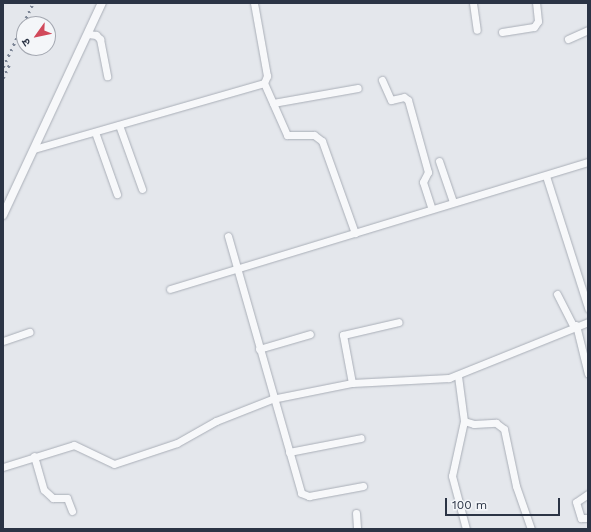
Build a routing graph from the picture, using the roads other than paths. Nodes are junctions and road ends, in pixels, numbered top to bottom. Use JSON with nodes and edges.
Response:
{"nodes":[{"id":1,"x":102,"y":3,"type":"edge"},
{"id":2,"x":254,"y":3,"type":"edge"},
{"id":3,"x":473,"y":3,"type":"edge"},
{"id":4,"x":536,"y":3,"type":"edge"},
{"id":5,"x":477,"y":30,"type":"dead end"},
{"id":6,"x":588,"y":30,"type":"edge"},
{"id":7,"x":502,"y":32,"type":"dead end"},
{"id":8,"x":88,"y":34,"type":"junction"},
{"id":9,"x":568,"y":39,"type":"dead end"},
{"id":10,"x":107,"y":76,"type":"dead end"},
{"id":11,"x":382,"y":80,"type":"dead end"},
{"id":12,"x":264,"y":83,"type":"junction"},
{"id":13,"x":358,"y":88,"type":"dead end"},
{"id":14,"x":273,"y":103,"type":"junction"},
{"id":15,"x":119,"y":125,"type":"junction"},
{"id":16,"x":95,"y":132,"type":"junction"},
{"id":17,"x":34,"y":149,"type":"junction"},
{"id":18,"x":440,"y":161,"type":"dead end"},
{"id":19,"x":588,"y":162,"type":"edge"},
{"id":20,"x":546,"y":176,"type":"junction"},
{"id":21,"x":142,"y":189,"type":"dead end"},
{"id":22,"x":117,"y":194,"type":"dead end"},
{"id":23,"x":453,"y":202,"type":"junction"},
{"id":24,"x":432,"y":209,"type":"junction"},
{"id":25,"x":3,"y":215,"type":"edge"},
{"id":26,"x":355,"y":233,"type":"junction"},
{"id":27,"x":228,"y":236,"type":"dead end"},
{"id":28,"x":238,"y":269,"type":"junction"},
{"id":29,"x":170,"y":288,"type":"dead end"},
{"id":30,"x":557,"y":294,"type":"dead end"},
{"id":31,"x":588,"y":308,"type":"edge"},
{"id":32,"x":399,"y":322,"type":"dead end"},
{"id":33,"x":588,"y":322,"type":"edge"},
{"id":34,"x":575,"y":326,"type":"junction"},
{"id":35,"x":29,"y":332,"type":"dead end"},
{"id":36,"x":310,"y":334,"type":"dead end"},
{"id":37,"x":3,"y":341,"type":"edge"},
{"id":38,"x":259,"y":349,"type":"junction"},
{"id":39,"x":588,"y":374,"type":"edge"},
{"id":40,"x":458,"y":376,"type":"junction"},
{"id":41,"x":352,"y":383,"type":"junction"},
{"id":42,"x":272,"y":399,"type":"junction"},
{"id":43,"x":464,"y":421,"type":"junction"},
{"id":44,"x":361,"y":438,"type":"dead end"},
{"id":45,"x":289,"y":452,"type":"junction"},
{"id":46,"x":34,"y":456,"type":"junction"},
{"id":47,"x":3,"y":467,"type":"edge"},
{"id":48,"x":363,"y":486,"type":"dead end"},
{"id":49,"x":588,"y":494,"type":"edge"},
{"id":50,"x":72,"y":511,"type":"dead end"},
{"id":51,"x":356,"y":513,"type":"dead end"},
{"id":52,"x":588,"y":518,"type":"edge"},
{"id":53,"x":357,"y":529,"type":"edge"},
{"id":54,"x":466,"y":529,"type":"edge"},
{"id":55,"x":531,"y":529,"type":"edge"}],
"edges":[{"from":1,"to":8,"type":"street"},
{"from":2,"to":12,"type":"street"},
{"from":3,"to":5,"type":"street"},
{"from":4,"to":7,"type":"street"},
{"from":6,"to":9,"type":"street"},
{"from":8,"to":10,"type":"street"},
{"from":8,"to":17,"type":"street"},
{"from":11,"to":24,"type":"street"},
{"from":12,"to":14,"type":"street"},
{"from":12,"to":15,"type":"street"},
{"from":13,"to":14,"type":"street"},
{"from":14,"to":26,"type":"street"},
{"from":15,"to":16,"type":"street"},
{"from":15,"to":21,"type":"street"},
{"from":16,"to":17,"type":"street"},
{"from":16,"to":22,"type":"street"},
{"from":17,"to":25,"type":"street"},
{"from":18,"to":23,"type":"street"},
{"from":19,"to":20,"type":"street"},
{"from":20,"to":23,"type":"street"},
{"from":20,"to":31,"type":"street"},
{"from":23,"to":24,"type":"street"},
{"from":24,"to":26,"type":"street"},
{"from":26,"to":28,"type":"street"},
{"from":27,"to":28,"type":"street"},
{"from":28,"to":29,"type":"street"},
{"from":28,"to":38,"type":"street"},
{"from":30,"to":34,"type":"street"},
{"from":32,"to":41,"type":"street"},
{"from":33,"to":34,"type":"street"},
{"from":34,"to":39,"type":"street"},
{"from":34,"to":40,"type":"street"},
{"from":35,"to":37,"type":"street"},
{"from":36,"to":38,"type":"street"},
{"from":38,"to":42,"type":"street"},
{"from":40,"to":41,"type":"street"},
{"from":40,"to":43,"type":"street"},
{"from":41,"to":42,"type":"street"},
{"from":42,"to":45,"type":"street"},
{"from":42,"to":46,"type":"street"},
{"from":43,"to":54,"type":"street"},
{"from":43,"to":55,"type":"street"},
{"from":44,"to":45,"type":"street"},
{"from":45,"to":48,"type":"street"},
{"from":46,"to":47,"type":"street"},
{"from":46,"to":50,"type":"street"},
{"from":49,"to":52,"type":"street"},
{"from":51,"to":53,"type":"street"}]}
